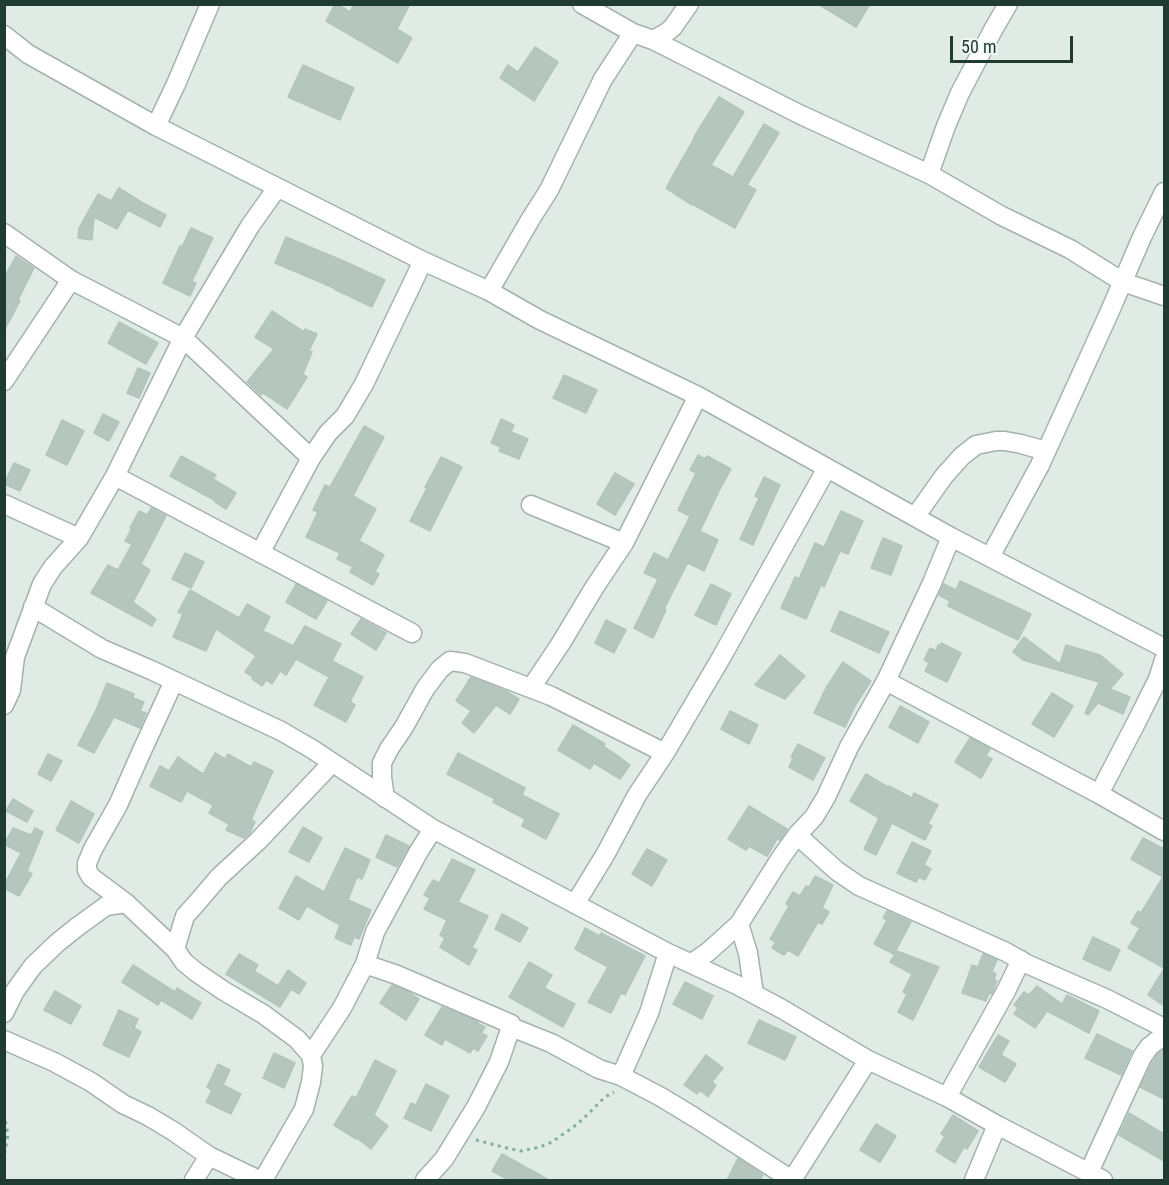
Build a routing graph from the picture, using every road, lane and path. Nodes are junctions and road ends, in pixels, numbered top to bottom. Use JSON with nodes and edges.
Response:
{"nodes":[{"id":1,"x":210,"y":4,"type":"edge"},
{"id":2,"x":582,"y":4,"type":"edge"},
{"id":3,"x":689,"y":4,"type":"edge"},
{"id":4,"x":1008,"y":4,"type":"edge"},
{"id":5,"x":633,"y":33,"type":"junction"},
{"id":6,"x":4,"y":34,"type":"edge"},
{"id":7,"x":653,"y":40,"type":"junction"},
{"id":8,"x":156,"y":126,"type":"junction"},
{"id":9,"x":929,"y":174,"type":"junction"},
{"id":10,"x":277,"y":188,"type":"junction"},
{"id":11,"x":1164,"y":192,"type":"edge"},
{"id":12,"x":4,"y":233,"type":"edge"},
{"id":13,"x":423,"y":261,"type":"junction"},
{"id":14,"x":71,"y":280,"type":"junction"},
{"id":15,"x":1123,"y":282,"type":"junction"},
{"id":16,"x":489,"y":291,"type":"junction"},
{"id":17,"x":1164,"y":296,"type":"edge"},
{"id":18,"x":183,"y":338,"type":"junction"},
{"id":19,"x":4,"y":381,"type":"edge"},
{"id":20,"x":698,"y":396,"type":"junction"},
{"id":21,"x":1046,"y":450,"type":"junction"},
{"id":22,"x":311,"y":458,"type":"junction"},
{"id":23,"x":827,"y":468,"type":"junction"},
{"id":24,"x":115,"y":476,"type":"junction"},
{"id":25,"x":4,"y":504,"type":"edge"},
{"id":26,"x":531,"y":505,"type":"dead end"},
{"id":27,"x":915,"y":517,"type":"junction"},
{"id":28,"x":951,"y":537,"type":"junction"},
{"id":29,"x":79,"y":538,"type":"junction"},
{"id":30,"x":624,"y":543,"type":"junction"},
{"id":31,"x":260,"y":554,"type":"junction"},
{"id":32,"x":990,"y":557,"type":"junction"},
{"id":33,"x":33,"y":607,"type":"junction"},
{"id":34,"x":412,"y":633,"type":"dead end"},
{"id":35,"x":1164,"y":648,"type":"edge"},
{"id":36,"x":1164,"y":660,"type":"edge"},
{"id":37,"x":174,"y":681,"type":"junction"},
{"id":38,"x":886,"y":681,"type":"junction"},
{"id":39,"x":531,"y":688,"type":"junction"},
{"id":40,"x":4,"y":705,"type":"edge"},
{"id":41,"x":665,"y":753,"type":"junction"},
{"id":42,"x":332,"y":763,"type":"junction"},
{"id":43,"x":1099,"y":794,"type":"junction"},
{"id":44,"x":385,"y":798,"type":"junction"},
{"id":45,"x":433,"y":829,"type":"junction"},
{"id":46,"x":1164,"y":831,"type":"edge"},
{"id":47,"x":797,"y":835,"type":"junction"},
{"id":48,"x":126,"y":903,"type":"junction"},
{"id":49,"x":575,"y":904,"type":"junction"},
{"id":50,"x":739,"y":924,"type":"junction"},
{"id":51,"x":175,"y":949,"type":"junction"},
{"id":52,"x":668,"y":953,"type":"junction"},
{"id":53,"x":1021,"y":960,"type":"junction"},
{"id":54,"x":692,"y":963,"type":"junction"},
{"id":55,"x":365,"y":964,"type":"junction"},
{"id":56,"x":754,"y":994,"type":"junction"},
{"id":57,"x":4,"y":1013,"type":"edge"},
{"id":58,"x":511,"y":1027,"type":"junction"},
{"id":59,"x":1164,"y":1028,"type":"edge"},
{"id":60,"x":1164,"y":1035,"type":"edge"},
{"id":61,"x":4,"y":1040,"type":"edge"},
{"id":62,"x":311,"y":1055,"type":"junction"},
{"id":63,"x":868,"y":1060,"type":"junction"},
{"id":64,"x":625,"y":1078,"type":"junction"},
{"id":65,"x":947,"y":1097,"type":"junction"},
{"id":66,"x":4,"y":1114,"type":"edge"},
{"id":67,"x":997,"y":1125,"type":"junction"},
{"id":68,"x":459,"y":1137,"type":"junction"},
{"id":69,"x":209,"y":1156,"type":"junction"},
{"id":70,"x":4,"y":1157,"type":"edge"},
{"id":71,"x":1096,"y":1176,"type":"edge"},
{"id":72,"x":194,"y":1180,"type":"edge"},
{"id":73,"x":261,"y":1180,"type":"edge"},
{"id":74,"x":425,"y":1180,"type":"edge"},
{"id":75,"x":792,"y":1180,"type":"edge"},
{"id":76,"x":974,"y":1180,"type":"edge"}],
"edges":[{"from":1,"to":8,"type":"street"},
{"from":2,"to":5,"type":"street"},
{"from":3,"to":7,"type":"street"},
{"from":4,"to":9,"type":"street"},
{"from":5,"to":7,"type":"street"},
{"from":5,"to":16,"type":"street"},
{"from":6,"to":8,"type":"street"},
{"from":7,"to":9,"type":"street"},
{"from":8,"to":10,"type":"street"},
{"from":9,"to":15,"type":"street"},
{"from":10,"to":13,"type":"street"},
{"from":10,"to":18,"type":"street"},
{"from":11,"to":15,"type":"street"},
{"from":12,"to":14,"type":"street"},
{"from":13,"to":16,"type":"street"},
{"from":13,"to":22,"type":"street"},
{"from":14,"to":18,"type":"street"},
{"from":14,"to":19,"type":"street"},
{"from":15,"to":17,"type":"street"},
{"from":15,"to":21,"type":"street"},
{"from":16,"to":20,"type":"street"},
{"from":18,"to":22,"type":"street"},
{"from":18,"to":24,"type":"street"},
{"from":20,"to":23,"type":"street"},
{"from":20,"to":30,"type":"street"},
{"from":21,"to":27,"type":"street"},
{"from":21,"to":32,"type":"street"},
{"from":22,"to":31,"type":"street"},
{"from":23,"to":27,"type":"street"},
{"from":23,"to":41,"type":"street"},
{"from":24,"to":29,"type":"street"},
{"from":24,"to":31,"type":"street"},
{"from":25,"to":29,"type":"street"},
{"from":26,"to":30,"type":"street"},
{"from":27,"to":28,"type":"street"},
{"from":28,"to":32,"type":"street"},
{"from":28,"to":38,"type":"street"},
{"from":29,"to":33,"type":"street"},
{"from":30,"to":39,"type":"street"},
{"from":31,"to":34,"type":"street"},
{"from":32,"to":35,"type":"street"},
{"from":33,"to":37,"type":"street"},
{"from":33,"to":40,"type":"street"},
{"from":36,"to":43,"type":"street"},
{"from":37,"to":42,"type":"street"},
{"from":37,"to":48,"type":"street"},
{"from":38,"to":43,"type":"street"},
{"from":38,"to":47,"type":"street"},
{"from":39,"to":41,"type":"street"},
{"from":39,"to":44,"type":"street"},
{"from":41,"to":49,"type":"street"},
{"from":42,"to":44,"type":"street"},
{"from":42,"to":51,"type":"street"},
{"from":43,"to":46,"type":"street"},
{"from":44,"to":45,"type":"street"},
{"from":45,"to":49,"type":"street"},
{"from":45,"to":55,"type":"street"},
{"from":47,"to":50,"type":"street"},
{"from":47,"to":53,"type":"street"},
{"from":48,"to":51,"type":"street"},
{"from":48,"to":57,"type":"street"},
{"from":49,"to":52,"type":"street"},
{"from":50,"to":54,"type":"street"},
{"from":50,"to":56,"type":"street"},
{"from":51,"to":62,"type":"street"},
{"from":52,"to":54,"type":"street"},
{"from":52,"to":64,"type":"street"},
{"from":53,"to":59,"type":"street"},
{"from":53,"to":65,"type":"street"},
{"from":54,"to":56,"type":"street"},
{"from":55,"to":58,"type":"street"},
{"from":55,"to":62,"type":"street"},
{"from":56,"to":63,"type":"street"},
{"from":58,"to":64,"type":"street"},
{"from":58,"to":68,"type":"street"},
{"from":60,"to":71,"type":"street"},
{"from":61,"to":69,"type":"street"},
{"from":62,"to":73,"type":"street"},
{"from":63,"to":65,"type":"street"},
{"from":63,"to":75,"type":"street"},
{"from":64,"to":68,"type":"path"},
{"from":64,"to":75,"type":"street"},
{"from":65,"to":67,"type":"street"},
{"from":66,"to":70,"type":"path"},
{"from":67,"to":71,"type":"street"},
{"from":67,"to":76,"type":"street"},
{"from":68,"to":74,"type":"street"},
{"from":69,"to":72,"type":"street"},
{"from":69,"to":73,"type":"street"}]}
